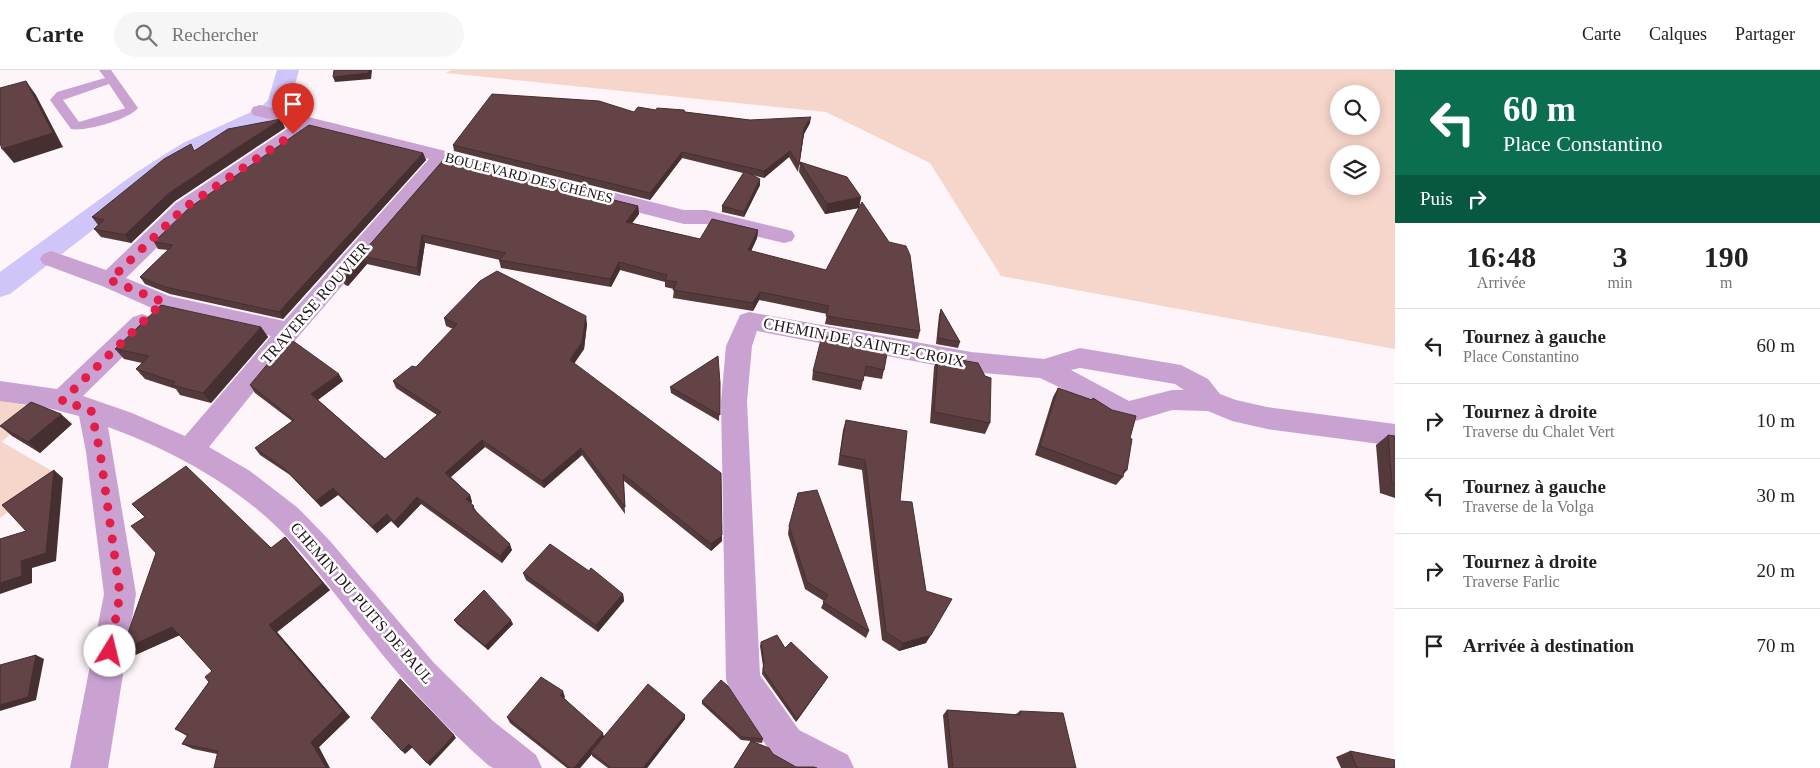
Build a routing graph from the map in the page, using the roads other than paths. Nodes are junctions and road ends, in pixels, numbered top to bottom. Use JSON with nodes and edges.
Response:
{"nodes":[{"id":1,"x":108,"y":75,"type":"edge"},
{"id":2,"x":267,"y":113,"type":"dead end"},
{"id":3,"x":309,"y":123,"type":"junction"},
{"id":4,"x":443,"y":156,"type":"junction"},
{"id":5,"x":784,"y":236,"type":"dead end"},
{"id":6,"x":51,"y":259,"type":"dead end"},
{"id":7,"x":110,"y":280,"type":"junction"},
{"id":8,"x":163,"y":302,"type":"junction"},
{"id":9,"x":289,"y":331,"type":"junction"},
{"id":10,"x":1044,"y":369,"type":"junction"},
{"id":11,"x":0,"y":391,"type":"edge"},
{"id":12,"x":1210,"y":401,"type":"junction"},
{"id":13,"x":77,"y":406,"type":"junction"},
{"id":14,"x":1395,"y":435,"type":"edge"},
{"id":15,"x":189,"y":451,"type":"junction"},
{"id":16,"x":89,"y":768,"type":"edge"},
{"id":17,"x":523,"y":768,"type":"edge"},
{"id":18,"x":835,"y":768,"type":"edge"}],
"edges":[{"from":1,"to":1,"type":"lane"},
{"from":2,"to":3,"type":"street","name":"BOULEVARD DES CHÊNES"},
{"from":3,"to":4,"type":"street","name":"BOULEVARD DES CHÊNES"},
{"from":3,"to":7,"type":"street"},
{"from":4,"to":5,"type":"street","name":"BOULEVARD DES CHÊNES"},
{"from":4,"to":9,"type":"street","name":"TRAVERSE ROUVIER"},
{"from":6,"to":7,"type":"street"},
{"from":7,"to":8,"type":"street"},
{"from":8,"to":9,"type":"street"},
{"from":8,"to":13,"type":"street"},
{"from":9,"to":15,"type":"street","name":"TRAVERSE ROUVIER"},
{"from":10,"to":12,"type":"street","name":"CHEMIN DE SAINTE-CROIX"},
{"from":10,"to":12,"type":"street"},
{"from":10,"to":18,"type":"street","name":"CHEMIN DE SAINTE-CROIX"},
{"from":11,"to":13,"type":"street","name":"CHEMIN DU PUITS DE PAUL"},
{"from":12,"to":14,"type":"street","name":"CHEMIN DE SAINTE-CROIX"},
{"from":13,"to":15,"type":"street","name":"CHEMIN DU PUITS DE PAUL"},
{"from":13,"to":16,"type":"street"},
{"from":15,"to":17,"type":"street","name":"CHEMIN DU PUITS DE PAUL"}]}
